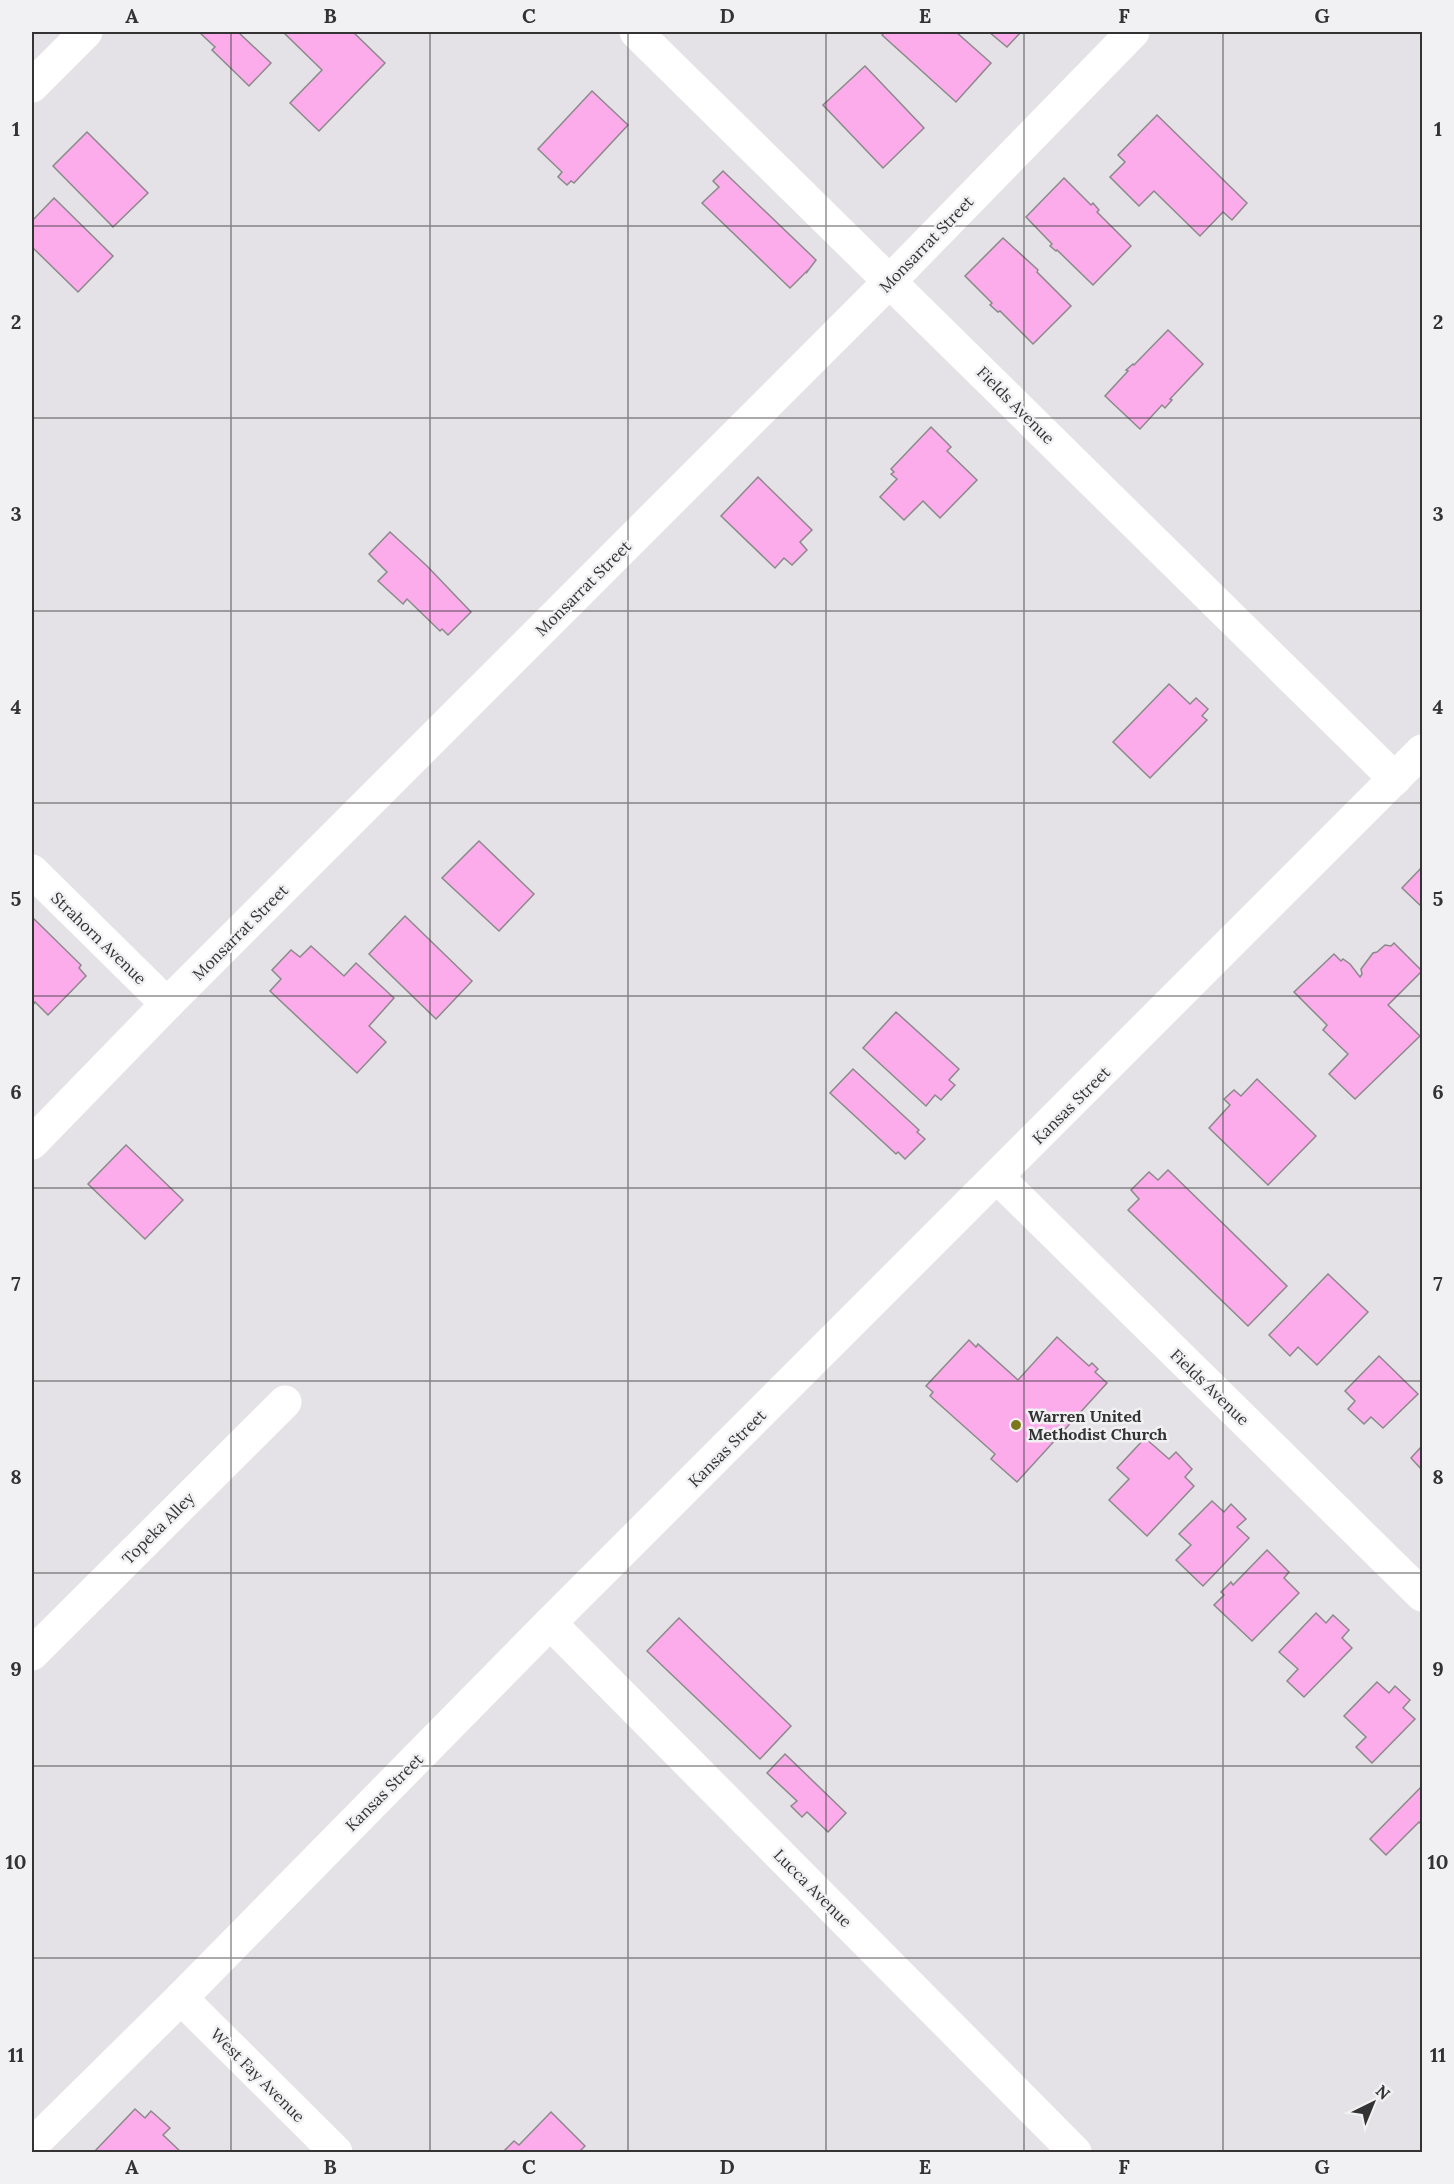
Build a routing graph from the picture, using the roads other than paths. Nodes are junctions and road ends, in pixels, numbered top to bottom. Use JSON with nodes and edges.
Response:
{"nodes":[{"id":1,"x":86,"y":32,"type":"edge"},
{"id":2,"x":636,"y":32,"type":"edge"},
{"id":3,"x":1133,"y":32,"type":"edge"},
{"id":4,"x":32,"y":86,"type":"edge"},
{"id":5,"x":890,"y":281,"type":"junction"},
{"id":6,"x":1422,"y":751,"type":"edge"},
{"id":7,"x":1395,"y":779,"type":"junction"},
{"id":8,"x":32,"y":871,"type":"edge"},
{"id":9,"x":167,"y":1005,"type":"junction"},
{"id":10,"x":32,"y":1143,"type":"edge"},
{"id":11,"x":998,"y":1178,"type":"junction"},
{"id":12,"x":285,"y":1402,"type":"dead end"},
{"id":13,"x":1422,"y":1595,"type":"edge"},
{"id":14,"x":550,"y":1623,"type":"junction"},
{"id":15,"x":32,"y":1654,"type":"edge"},
{"id":16,"x":181,"y":1998,"type":"junction"},
{"id":17,"x":32,"y":2145,"type":"edge"},
{"id":18,"x":336,"y":2152,"type":"edge"},
{"id":19,"x":1075,"y":2152,"type":"edge"}],
"edges":[{"from":1,"to":4,"type":"street"},
{"from":2,"to":5,"type":"street","name":"Fields Avenue"},
{"from":3,"to":5,"type":"street","name":"Monsarrat Street"},
{"from":5,"to":7,"type":"street","name":"Fields Avenue"},
{"from":5,"to":9,"type":"street","name":"Monsarrat Street"},
{"from":6,"to":7,"type":"street","name":"Kansas Street"},
{"from":7,"to":11,"type":"street","name":"Kansas Street"},
{"from":8,"to":9,"type":"street","name":"Strahorn Avenue"},
{"from":9,"to":10,"type":"street","name":"Monsarrat Street"},
{"from":11,"to":13,"type":"street","name":"Fields Avenue"},
{"from":11,"to":14,"type":"street","name":"Kansas Street"},
{"from":12,"to":15,"type":"street","name":"Topeka Alley"},
{"from":14,"to":16,"type":"street","name":"Kansas Street"},
{"from":14,"to":19,"type":"street","name":"Lucca Avenue"},
{"from":16,"to":17,"type":"street","name":"Kansas Street"},
{"from":16,"to":18,"type":"street","name":"West Fay Avenue"}]}
